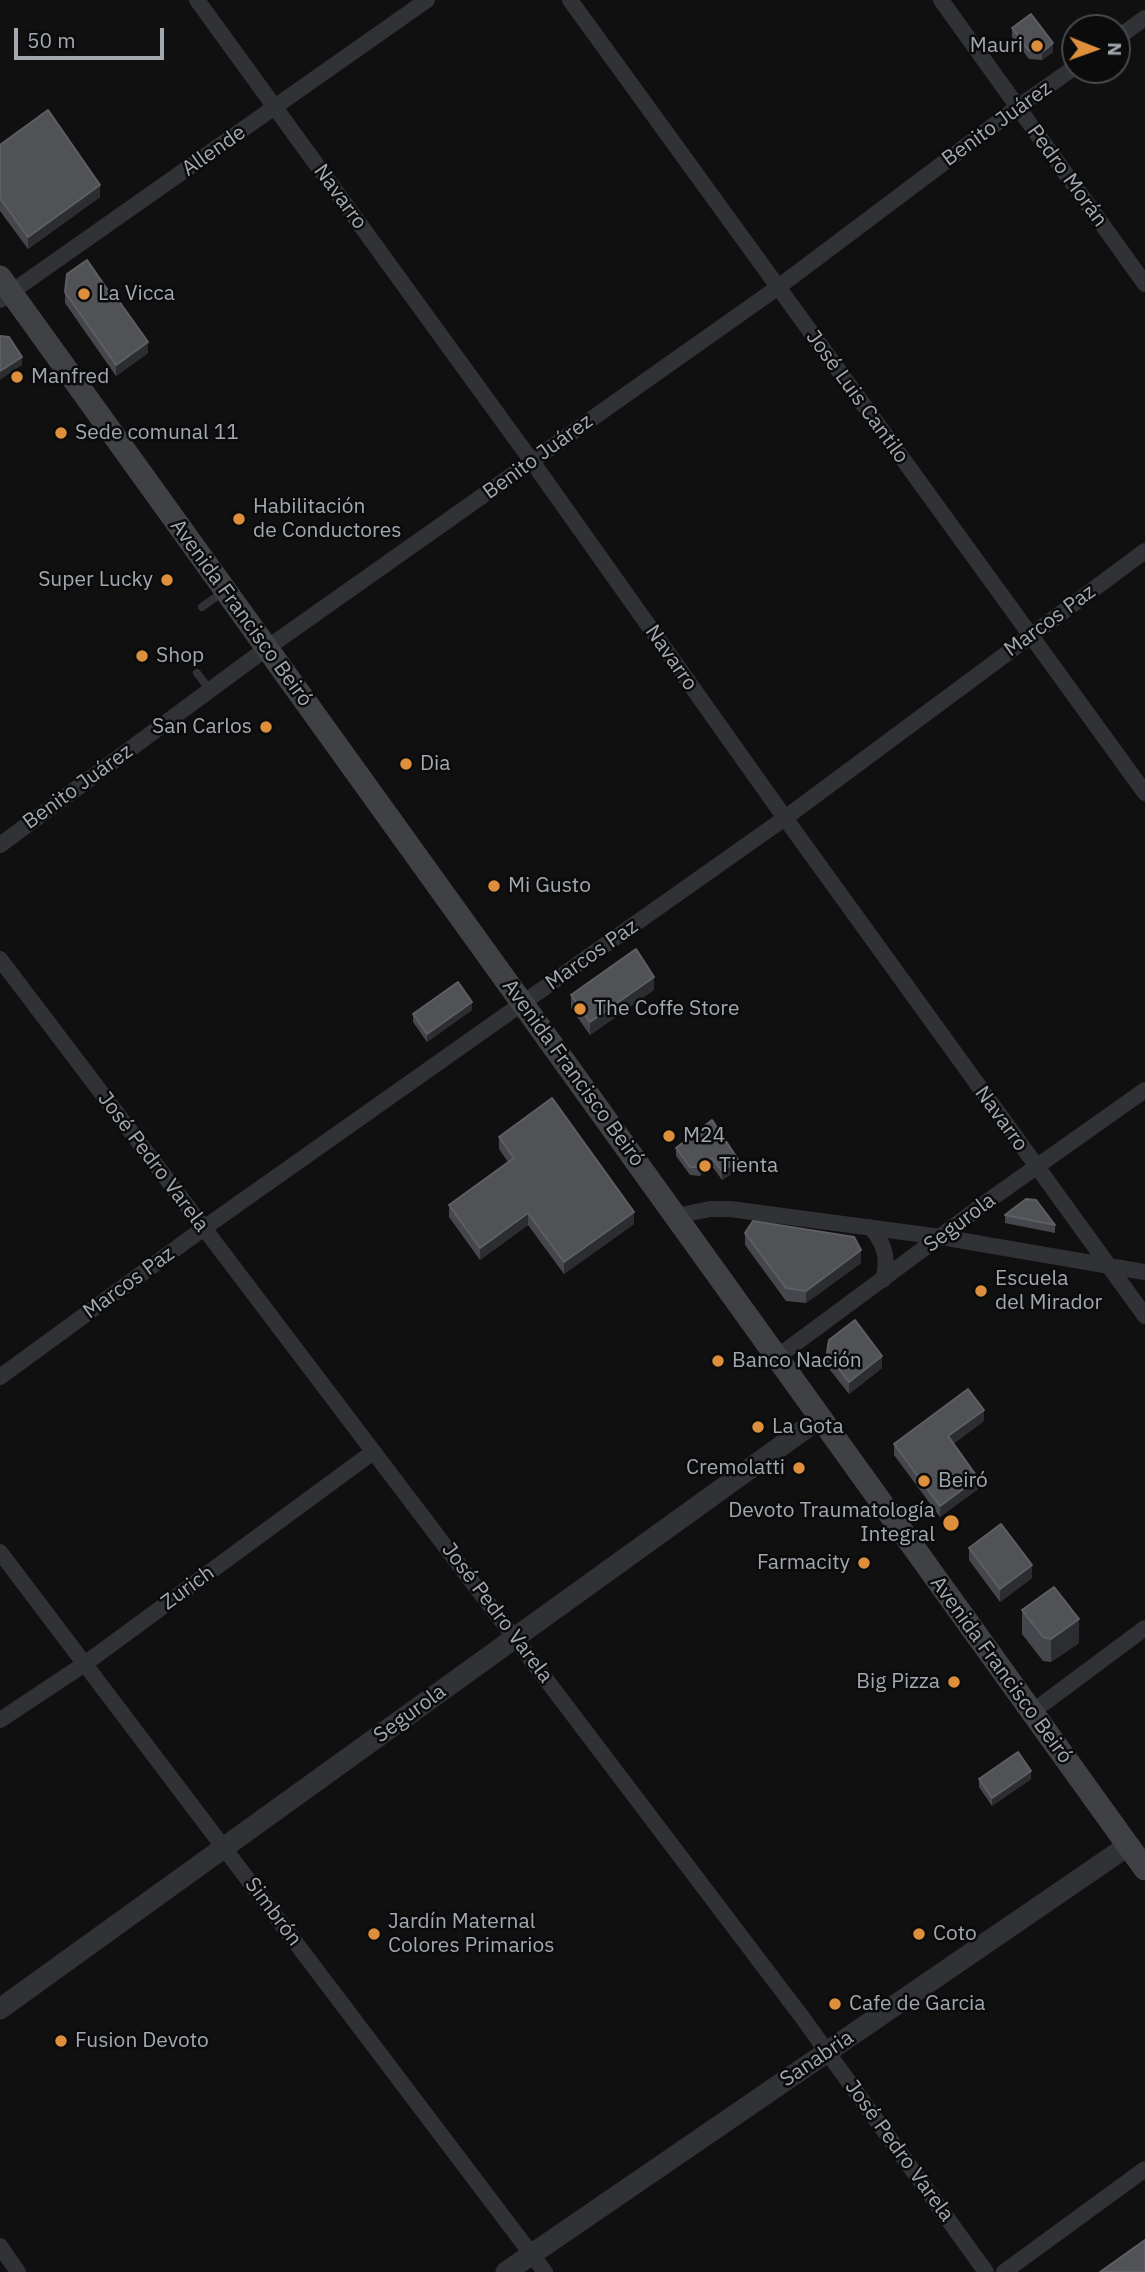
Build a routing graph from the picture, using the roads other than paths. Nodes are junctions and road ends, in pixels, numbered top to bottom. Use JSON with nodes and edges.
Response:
{"nodes":[{"id":1,"x":197,"y":0,"type":"edge"},
{"id":2,"x":427,"y":0,"type":"edge"},
{"id":3,"x":570,"y":0,"type":"edge"},
{"id":4,"x":941,"y":0,"type":"edge"},
{"id":5,"x":1061,"y":77,"type":"edge"},
{"id":6,"x":1018,"y":107,"type":"junction"},
{"id":7,"x":276,"y":108,"type":"junction"},
{"id":8,"x":1145,"y":284,"type":"edge"},
{"id":9,"x":777,"y":288,"type":"junction"},
{"id":10,"x":4,"y":290,"type":"edge"},
{"id":11,"x":531,"y":460,"type":"junction"},
{"id":12,"x":1145,"y":551,"type":"edge"},
{"id":13,"x":225,"y":590,"type":"junction"},
{"id":14,"x":202,"y":607,"type":"dead end"},
{"id":15,"x":1031,"y":635,"type":"junction"},
{"id":16,"x":267,"y":648,"type":"junction"},
{"id":17,"x":197,"y":673,"type":"dead end"},
{"id":18,"x":210,"y":690,"type":"junction"},
{"id":19,"x":1145,"y":793,"type":"edge"},
{"id":20,"x":785,"y":818,"type":"junction"},
{"id":21,"x":0,"y":845,"type":"edge"},
{"id":22,"x":0,"y":959,"type":"edge"},
{"id":23,"x":523,"y":1004,"type":"junction"},
{"id":24,"x":1145,"y":1090,"type":"edge"},
{"id":25,"x":1036,"y":1168,"type":"junction"},
{"id":26,"x":676,"y":1216,"type":"junction"},
{"id":27,"x":870,"y":1227,"type":"junction"},
{"id":28,"x":204,"y":1228,"type":"junction"},
{"id":29,"x":941,"y":1237,"type":"junction"},
{"id":30,"x":1109,"y":1266,"type":"junction"},
{"id":31,"x":1145,"y":1272,"type":"edge"},
{"id":32,"x":883,"y":1280,"type":"junction"},
{"id":33,"x":1145,"y":1316,"type":"edge"},
{"id":34,"x":777,"y":1357,"type":"junction"},
{"id":35,"x":0,"y":1377,"type":"edge"},
{"id":36,"x":820,"y":1418,"type":"junction"},
{"id":37,"x":373,"y":1452,"type":"junction"},
{"id":38,"x":0,"y":1552,"type":"edge"},
{"id":39,"x":1145,"y":1628,"type":"edge"},
{"id":40,"x":516,"y":1637,"type":"junction"},
{"id":41,"x":86,"y":1663,"type":"junction"},
{"id":42,"x":1032,"y":1712,"type":"junction"},
{"id":43,"x":0,"y":1720,"type":"edge"},
{"id":44,"x":1129,"y":1845,"type":"junction"},
{"id":45,"x":224,"y":1847,"type":"junction"},
{"id":46,"x":1145,"y":1868,"type":"edge"},
{"id":47,"x":0,"y":2009,"type":"edge"},
{"id":48,"x":828,"y":2052,"type":"junction"},
{"id":49,"x":1145,"y":2169,"type":"edge"},
{"id":50,"x":0,"y":2246,"type":"edge"},
{"id":51,"x":532,"y":2254,"type":"junction"},
{"id":52,"x":18,"y":2272,"type":"edge"},
{"id":53,"x":506,"y":2272,"type":"edge"},
{"id":54,"x":545,"y":2272,"type":"edge"},
{"id":55,"x":986,"y":2272,"type":"edge"},
{"id":56,"x":1004,"y":2272,"type":"edge"}],
"edges":[{"from":1,"to":7,"type":"street","name":"Navarro"},
{"from":2,"to":7,"type":"street","name":"Allende"},
{"from":3,"to":9,"type":"street","name":"José Luis Cantilo"},
{"from":4,"to":6,"type":"street","name":"Pedro Morán"},
{"from":5,"to":6,"type":"street","name":"Benito Juárez"},
{"from":6,"to":8,"type":"street","name":"Pedro Morán"},
{"from":6,"to":9,"type":"street","name":"Benito Juárez"},
{"from":7,"to":10,"type":"street","name":"Allende"},
{"from":7,"to":11,"type":"street","name":"Navarro"},
{"from":9,"to":11,"type":"street","name":"Benito Juárez"},
{"from":9,"to":15,"type":"street","name":"José Luis Cantilo"},
{"from":10,"to":13,"type":"main road","name":"Avenida Francisco Beiró"},
{"from":11,"to":16,"type":"street","name":"Benito Juárez"},
{"from":11,"to":20,"type":"street","name":"Navarro"},
{"from":12,"to":15,"type":"street","name":"Marcos Paz"},
{"from":13,"to":14,"type":"lane"},
{"from":13,"to":16,"type":"main road","name":"Avenida Francisco Beiró"},
{"from":15,"to":19,"type":"street","name":"José Luis Cantilo"},
{"from":15,"to":20,"type":"street","name":"Marcos Paz"},
{"from":16,"to":18,"type":"street","name":"Benito Juárez"},
{"from":16,"to":23,"type":"main road","name":"Avenida Francisco Beiró"},
{"from":17,"to":18,"type":"lane"},
{"from":18,"to":21,"type":"street","name":"Benito Juárez"},
{"from":20,"to":23,"type":"street","name":"Marcos Paz"},
{"from":20,"to":25,"type":"street","name":"Navarro"},
{"from":22,"to":28,"type":"street","name":"José Pedro Varela"},
{"from":23,"to":26,"type":"main road","name":"Avenida Francisco Beiró"},
{"from":23,"to":28,"type":"street","name":"Marcos Paz"},
{"from":24,"to":25,"type":"street","name":"Segurola"},
{"from":25,"to":29,"type":"street","name":"Segurola"},
{"from":25,"to":30,"type":"street","name":"Navarro"},
{"from":26,"to":27,"type":"street"},
{"from":26,"to":34,"type":"main road","name":"Avenida Francisco Beiró"},
{"from":27,"to":29,"type":"street"},
{"from":27,"to":32,"type":"street"},
{"from":28,"to":35,"type":"street","name":"Marcos Paz"},
{"from":28,"to":37,"type":"street","name":"José Pedro Varela"},
{"from":29,"to":30,"type":"street"},
{"from":29,"to":32,"type":"street","name":"Segurola"},
{"from":30,"to":31,"type":"street"},
{"from":30,"to":33,"type":"street","name":"Navarro"},
{"from":32,"to":34,"type":"street","name":"Segurola"},
{"from":34,"to":36,"type":"main road","name":"Avenida Francisco Beiró"},
{"from":36,"to":40,"type":"street","name":"Segurola"},
{"from":36,"to":42,"type":"main road","name":"Avenida Francisco Beiró"},
{"from":37,"to":40,"type":"street","name":"José Pedro Varela"},
{"from":37,"to":41,"type":"street","name":"Zurich"},
{"from":38,"to":41,"type":"street","name":"Simbrón"},
{"from":39,"to":42,"type":"street"},
{"from":40,"to":45,"type":"street","name":"Segurola"},
{"from":40,"to":48,"type":"street","name":"José Pedro Varela"},
{"from":41,"to":43,"type":"street","name":"Zurich"},
{"from":41,"to":45,"type":"street","name":"Simbrón"},
{"from":42,"to":44,"type":"main road","name":"Avenida Francisco Beiró"},
{"from":44,"to":46,"type":"main road","name":"Avenida Francisco Beiró"},
{"from":44,"to":48,"type":"street","name":"Sanabria"},
{"from":45,"to":47,"type":"street","name":"Segurola"},
{"from":45,"to":51,"type":"street","name":"Simbrón"},
{"from":48,"to":51,"type":"street","name":"Sanabria"},
{"from":48,"to":55,"type":"street","name":"José Pedro Varela"},
{"from":49,"to":56,"type":"street"},
{"from":50,"to":52,"type":"street"},
{"from":51,"to":53,"type":"street","name":"Sanabria"},
{"from":51,"to":54,"type":"street","name":"Simbrón"}]}
